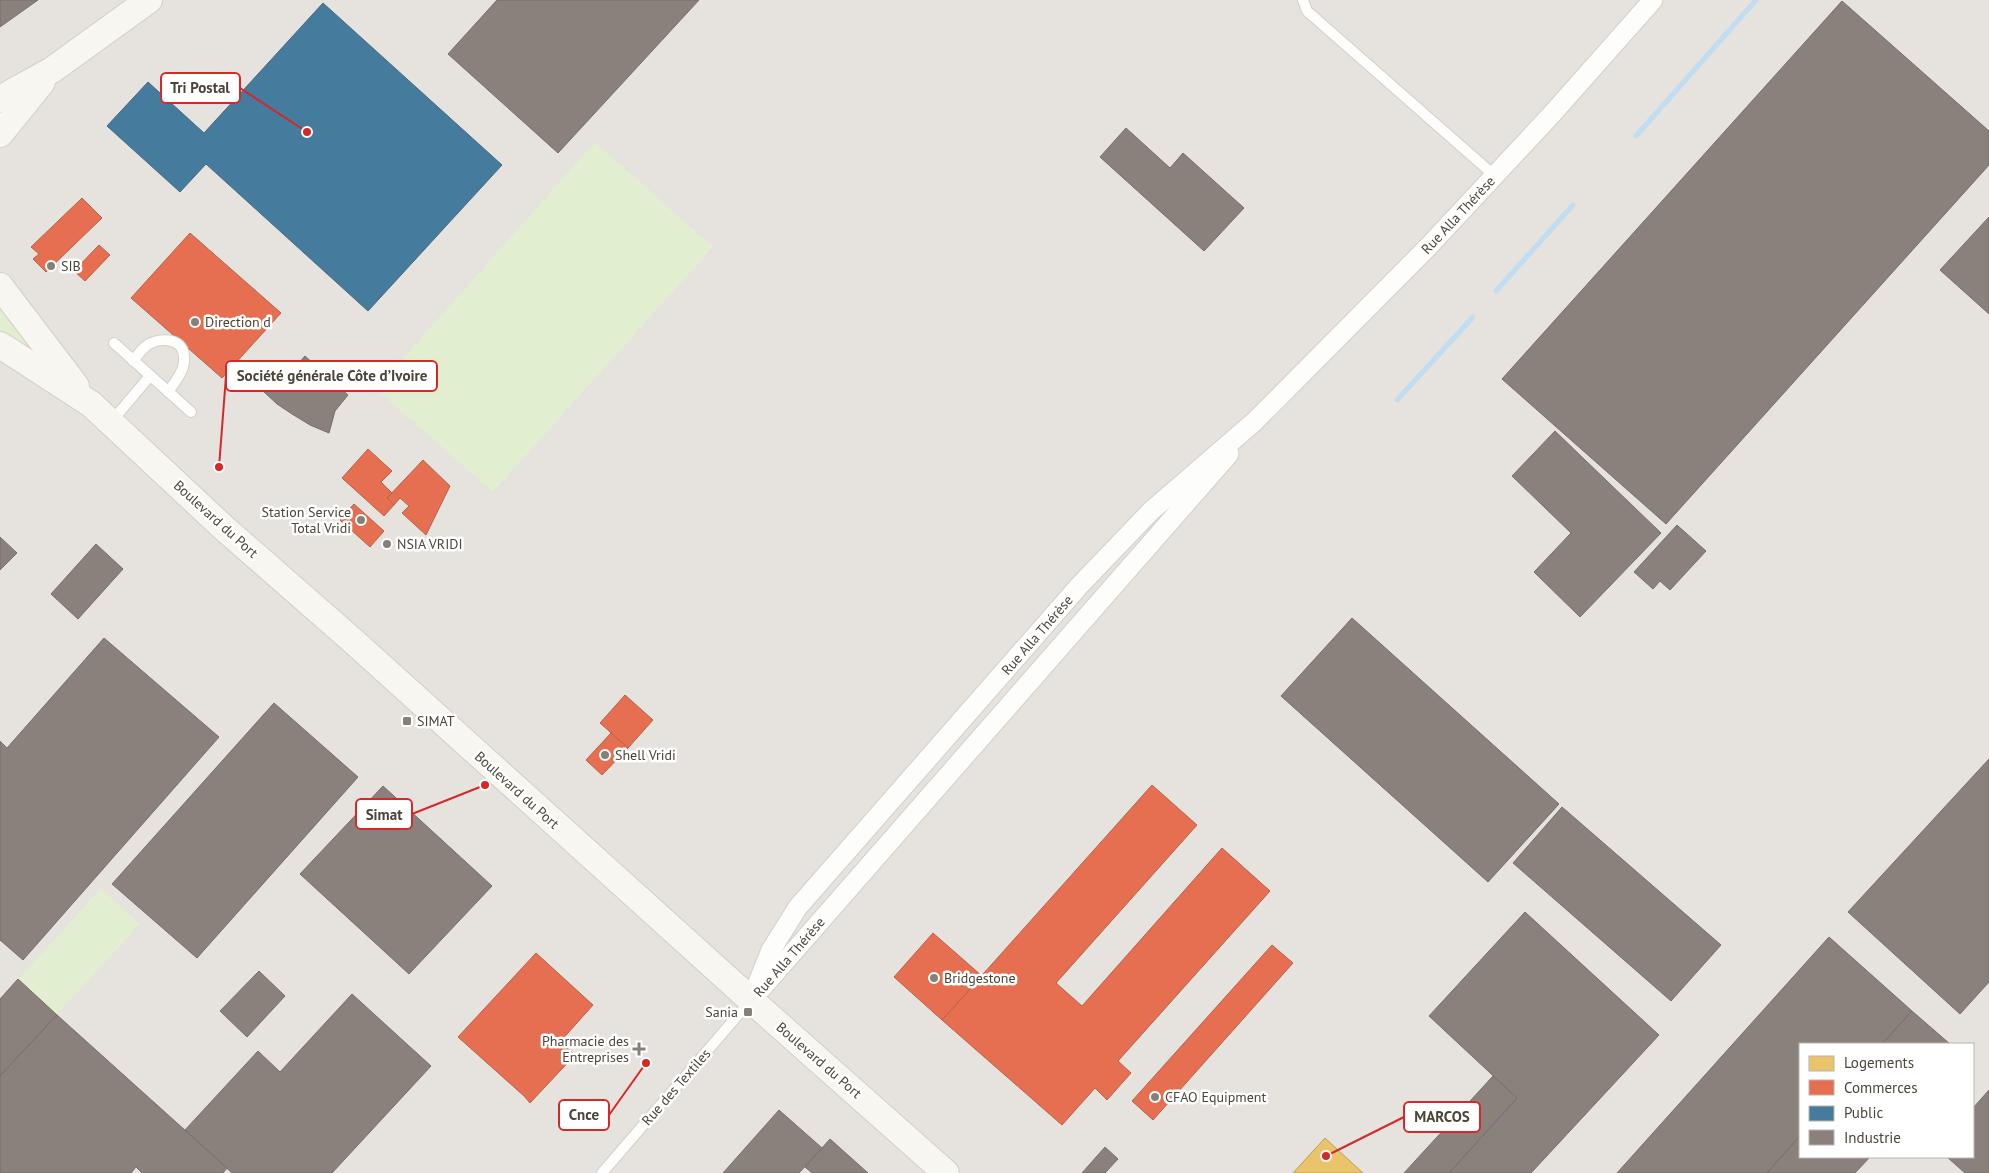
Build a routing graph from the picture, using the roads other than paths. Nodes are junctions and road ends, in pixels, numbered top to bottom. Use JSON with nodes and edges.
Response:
{"nodes":[{"id":1,"x":149,"y":0,"type":"edge"},
{"id":2,"x":1303,"y":0,"type":"edge"},
{"id":3,"x":1652,"y":0,"type":"edge"},
{"id":4,"x":52,"y":70,"type":"junction"},
{"id":5,"x":0,"y":99,"type":"edge"},
{"id":6,"x":0,"y":134,"type":"edge"},
{"id":7,"x":1494,"y":176,"type":"junction"},
{"id":8,"x":0,"y":286,"type":"edge"},
{"id":9,"x":114,"y":343,"type":"dead end"},
{"id":10,"x":0,"y":345,"type":"edge"},
{"id":11,"x":133,"y":361,"type":"junction"},
{"id":12,"x":150,"y":376,"type":"junction"},
{"id":13,"x":168,"y":392,"type":"junction"},
{"id":14,"x":91,"y":404,"type":"junction"},
{"id":15,"x":191,"y":412,"type":"dead end"},
{"id":16,"x":111,"y":422,"type":"junction"},
{"id":17,"x":1254,"y":422,"type":"junction"},
{"id":18,"x":750,"y":1000,"type":"junction"},
{"id":19,"x":602,"y":1173,"type":"edge"},
{"id":20,"x":946,"y":1173,"type":"edge"}],
"edges":[{"from":1,"to":4,"type":"main road"},
{"from":2,"to":7,"type":"lane"},
{"from":3,"to":7,"type":"street","name":"Rue Alla Thérèse"},
{"from":4,"to":5,"type":"main road"},
{"from":4,"to":6,"type":"main road"},
{"from":7,"to":17,"type":"street","name":"Rue Alla Thérèse"},
{"from":8,"to":14,"type":"main road","name":"Boulevard du Port"},
{"from":9,"to":11,"type":"lane"},
{"from":10,"to":14,"type":"main road","name":"Boulevard du Port"},
{"from":11,"to":12,"type":"lane"},
{"from":11,"to":13,"type":"lane"},
{"from":12,"to":13,"type":"lane"},
{"from":12,"to":16,"type":"lane"},
{"from":13,"to":15,"type":"lane"},
{"from":14,"to":16,"type":"main road","name":"Boulevard du Port"},
{"from":16,"to":18,"type":"main road","name":"Boulevard du Port"},
{"from":17,"to":18,"type":"street","name":"Rue Alla Thérèse"},
{"from":17,"to":18,"type":"street","name":"Rue Alla Thérèse"},
{"from":18,"to":19,"type":"lane","name":"Rue des Textiles"},
{"from":18,"to":20,"type":"main road","name":"Boulevard du Port"}]}
